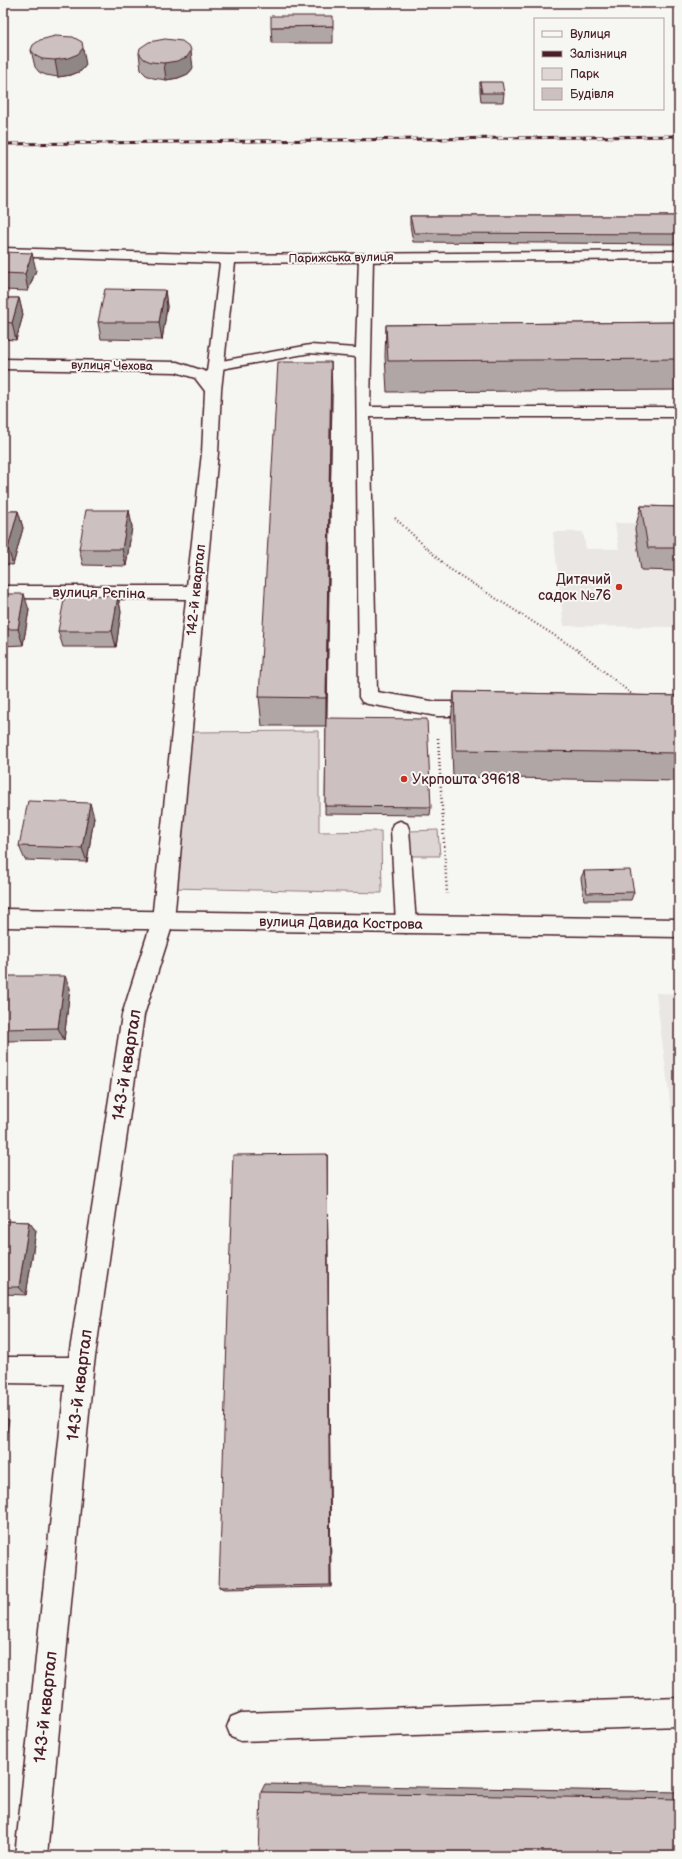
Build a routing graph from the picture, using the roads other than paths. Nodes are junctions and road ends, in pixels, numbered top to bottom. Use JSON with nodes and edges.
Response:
{"nodes":[{"id":1,"x":3,"y":252,"type":"edge"},
{"id":2,"x":679,"y":254,"type":"edge"},
{"id":3,"x":366,"y":258,"type":"junction"},
{"id":4,"x":228,"y":260,"type":"junction"},
{"id":5,"x":363,"y":353,"type":"junction"},
{"id":6,"x":3,"y":364,"type":"edge"},
{"id":7,"x":216,"y":366,"type":"junction"},
{"id":8,"x":212,"y":390,"type":"junction"},
{"id":9,"x":363,"y":412,"type":"junction"},
{"id":10,"x":679,"y":412,"type":"edge"},
{"id":11,"x":3,"y":592,"type":"edge"},
{"id":12,"x":196,"y":594,"type":"junction"},
{"id":13,"x":492,"y":709,"type":"edge"},
{"id":14,"x":400,"y":829,"type":"dead end"},
{"id":15,"x":3,"y":918,"type":"edge"},
{"id":16,"x":163,"y":920,"type":"junction"},
{"id":17,"x":406,"y":924,"type":"junction"},
{"id":18,"x":679,"y":928,"type":"edge"},
{"id":19,"x":3,"y":1370,"type":"edge"},
{"id":20,"x":80,"y":1372,"type":"junction"},
{"id":21,"x":679,"y":1712,"type":"edge"},
{"id":22,"x":241,"y":1726,"type":"dead end"},
{"id":23,"x":31,"y":1856,"type":"edge"}],
"edges":[{"from":1,"to":4,"type":"street","name":"Парижська вулиця"},
{"from":2,"to":3,"type":"street","name":"Парижська вулиця"},
{"from":3,"to":4,"type":"street","name":"Парижська вулиця"},
{"from":3,"to":5,"type":"lane"},
{"from":4,"to":7,"type":"street","name":"142-й квартал"},
{"from":5,"to":7,"type":"lane"},
{"from":5,"to":9,"type":"lane"},
{"from":6,"to":8,"type":"street","name":"вулиця Чехова"},
{"from":7,"to":8,"type":"street","name":"142-й квартал"},
{"from":8,"to":12,"type":"street","name":"142-й квартал"},
{"from":9,"to":10,"type":"lane"},
{"from":9,"to":13,"type":"lane"},
{"from":11,"to":12,"type":"street","name":"вулиця Рєпіна"},
{"from":12,"to":16,"type":"street","name":"142-й квартал"},
{"from":14,"to":17,"type":"lane"},
{"from":15,"to":16,"type":"street","name":"вулиця Давида Кострова"},
{"from":16,"to":17,"type":"street","name":"вулиця Давида Кострова"},
{"from":16,"to":20,"type":"street","name":"143-й квартал"},
{"from":17,"to":18,"type":"street","name":"вулиця Давида Кострова"},
{"from":19,"to":20,"type":"street"},
{"from":20,"to":23,"type":"street","name":"143-й квартал"},
{"from":21,"to":22,"type":"lane"}]}
